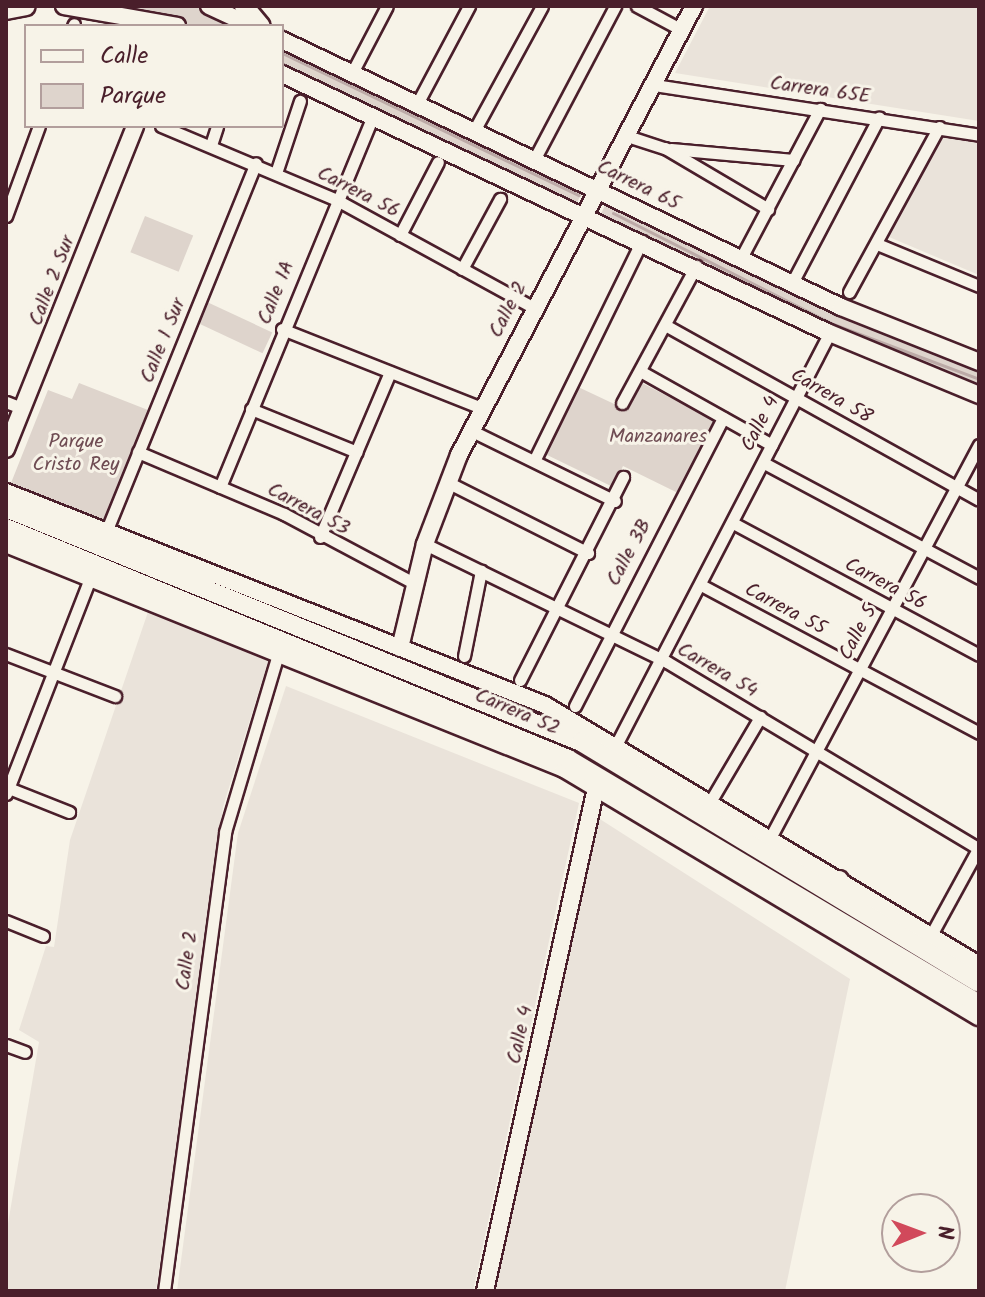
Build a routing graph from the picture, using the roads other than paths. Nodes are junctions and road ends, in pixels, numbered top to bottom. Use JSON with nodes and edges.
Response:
{"nodes":[{"id":1,"x":26,"y":6,"type":"edge"},
{"id":2,"x":64,"y":6,"type":"edge"},
{"id":3,"x":209,"y":6,"type":"edge"},
{"id":4,"x":244,"y":6,"type":"edge"},
{"id":5,"x":469,"y":6,"type":"edge"},
{"id":6,"x":542,"y":6,"type":"edge"},
{"id":7,"x":615,"y":6,"type":"edge"},
{"id":8,"x":637,"y":6,"type":"edge"},
{"id":9,"x":694,"y":6,"type":"edge"},
{"id":10,"x":384,"y":7,"type":"edge"},
{"id":11,"x":6,"y":10,"type":"edge"},
{"id":12,"x":165,"y":24,"type":"edge"},
{"id":13,"x":248,"y":24,"type":"edge"},
{"id":14,"x":259,"y":24,"type":"edge"},
{"id":15,"x":682,"y":30,"type":"junction"},
{"id":16,"x":284,"y":41,"type":"edge"},
{"id":17,"x":353,"y":71,"type":"junction"},
{"id":18,"x":284,"y":75,"type":"edge"},
{"id":19,"x":654,"y":85,"type":"junction"},
{"id":20,"x":300,"y":101,"type":"dead end"},
{"id":21,"x":418,"y":102,"type":"junction"},
{"id":22,"x":820,"y":109,"type":"junction"},
{"id":23,"x":373,"y":115,"type":"junction"},
{"id":24,"x":879,"y":117,"type":"junction"},
{"id":25,"x":939,"y":127,"type":"junction"},
{"id":26,"x":38,"y":128,"type":"edge"},
{"id":27,"x":134,"y":128,"type":"edge"},
{"id":28,"x":166,"y":128,"type":"edge"},
{"id":29,"x":216,"y":128,"type":"edge"},
{"id":30,"x":475,"y":129,"type":"junction"},
{"id":31,"x":979,"y":135,"type":"edge"},
{"id":32,"x":627,"y":136,"type":"junction"},
{"id":33,"x":211,"y":145,"type":"junction"},
{"id":34,"x":665,"y":148,"type":"junction"},
{"id":35,"x":535,"y":158,"type":"junction"},
{"id":36,"x":794,"y":160,"type":"junction"},
{"id":37,"x":438,"y":162,"type":"dead end"},
{"id":38,"x":256,"y":163,"type":"junction"},
{"id":39,"x":276,"y":173,"type":"junction"},
{"id":40,"x":598,"y":189,"type":"junction"},
{"id":41,"x":335,"y":199,"type":"junction"},
{"id":42,"x":500,"y":199,"type":"dead end"},
{"id":43,"x":768,"y":209,"type":"junction"},
{"id":44,"x":585,"y":213,"type":"junction"},
{"id":45,"x":6,"y":216,"type":"edge"},
{"id":46,"x":400,"y":235,"type":"junction"},
{"id":47,"x":642,"y":241,"type":"junction"},
{"id":48,"x":877,"y":244,"type":"junction"},
{"id":49,"x":741,"y":258,"type":"junction"},
{"id":50,"x":696,"y":266,"type":"junction"},
{"id":51,"x":462,"y":269,"type":"junction"},
{"id":52,"x":792,"y":283,"type":"junction"},
{"id":53,"x":979,"y":286,"type":"edge"},
{"id":54,"x":849,"y":292,"type":"dead end"},
{"id":55,"x":532,"y":307,"type":"junction"},
{"id":56,"x":665,"y":325,"type":"junction"},
{"id":57,"x":282,"y":329,"type":"junction"},
{"id":58,"x":830,"y":333,"type":"junction"},
{"id":59,"x":979,"y":362,"type":"edge"},
{"id":60,"x":640,"y":371,"type":"junction"},
{"id":61,"x":390,"y":372,"type":"junction"},
{"id":62,"x":979,"y":395,"type":"edge"},
{"id":63,"x":796,"y":399,"type":"junction"},
{"id":64,"x":6,"y":402,"type":"edge"},
{"id":65,"x":622,"y":403,"type":"dead end"},
{"id":66,"x":22,"y":408,"type":"junction"},
{"id":67,"x":482,"y":408,"type":"junction"},
{"id":68,"x":251,"y":409,"type":"junction"},
{"id":69,"x":723,"y":418,"type":"junction"},
{"id":70,"x":472,"y":431,"type":"junction"},
{"id":71,"x":772,"y":445,"type":"junction"},
{"id":72,"x":979,"y":445,"type":"edge"},
{"id":73,"x":6,"y":449,"type":"edge"},
{"id":74,"x":138,"y":452,"type":"junction"},
{"id":75,"x":357,"y":452,"type":"junction"},
{"id":76,"x":535,"y":459,"type":"junction"},
{"id":77,"x":764,"y":463,"type":"junction"},
{"id":78,"x":623,"y":477,"type":"dead end"},
{"id":79,"x":447,"y":482,"type":"junction"},
{"id":80,"x":220,"y":487,"type":"junction"},
{"id":81,"x":958,"y":489,"type":"junction"},
{"id":82,"x":6,"y":492,"type":"edge"},
{"id":83,"x":979,"y":500,"type":"edge"},
{"id":84,"x":615,"y":501,"type":"junction"},
{"id":85,"x":6,"y":508,"type":"edge"},
{"id":86,"x":733,"y":523,"type":"junction"},
{"id":87,"x":6,"y":528,"type":"edge"},
{"id":88,"x":106,"y":532,"type":"junction"},
{"id":89,"x":320,"y":537,"type":"junction"},
{"id":90,"x":6,"y":544,"type":"edge"},
{"id":91,"x":425,"y":544,"type":"junction"},
{"id":92,"x":925,"y":549,"type":"junction"},
{"id":93,"x":588,"y":553,"type":"junction"},
{"id":94,"x":481,"y":571,"type":"junction"},
{"id":95,"x":90,"y":578,"type":"junction"},
{"id":96,"x":979,"y":578,"type":"edge"},
{"id":97,"x":414,"y":583,"type":"junction"},
{"id":98,"x":701,"y":585,"type":"junction"},
{"id":99,"x":232,"y":590,"type":"junction"},
{"id":100,"x":173,"y":604,"type":"junction"},
{"id":101,"x":557,"y":607,"type":"junction"},
{"id":102,"x":892,"y":610,"type":"junction"},
{"id":103,"x":608,"y":633,"type":"junction"},
{"id":104,"x":280,"y":648,"type":"junction"},
{"id":105,"x":400,"y":648,"type":"junction"},
{"id":106,"x":6,"y":654,"type":"edge"},
{"id":107,"x":979,"y":655,"type":"edge"},
{"id":108,"x":464,"y":656,"type":"dead end"},
{"id":109,"x":661,"y":660,"type":"junction"},
{"id":110,"x":861,"y":671,"type":"junction"},
{"id":111,"x":53,"y":672,"type":"junction"},
{"id":112,"x":520,"y":680,"type":"dead end"},
{"id":113,"x":484,"y":682,"type":"junction"},
{"id":114,"x":464,"y":693,"type":"junction"},
{"id":115,"x":115,"y":696,"type":"dead end"},
{"id":116,"x":575,"y":706,"type":"dead end"},
{"id":117,"x":446,"y":714,"type":"junction"},
{"id":118,"x":760,"y":717,"type":"junction"},
{"id":119,"x":979,"y":733,"type":"edge"},
{"id":120,"x":616,"y":745,"type":"junction"},
{"id":121,"x":817,"y":751,"type":"junction"},
{"id":122,"x":596,"y":788,"type":"junction"},
{"id":123,"x":7,"y":790,"type":"edge"},
{"id":124,"x":710,"y":802,"type":"junction"},
{"id":125,"x":69,"y":812,"type":"dead end"},
{"id":126,"x":770,"y":838,"type":"junction"},
{"id":127,"x":978,"y":849,"type":"edge"},
{"id":128,"x":839,"y":880,"type":"junction"},
{"id":129,"x":856,"y":908,"type":"junction"},
{"id":130,"x":6,"y":921,"type":"edge"},
{"id":131,"x":931,"y":935,"type":"junction"},
{"id":132,"x":43,"y":936,"type":"dead end"},
{"id":133,"x":979,"y":965,"type":"edge"},
{"id":134,"x":979,"y":983,"type":"edge"},
{"id":135,"x":947,"y":991,"type":"junction"},
{"id":136,"x":979,"y":1004,"type":"edge"},
{"id":137,"x":979,"y":1017,"type":"edge"},
{"id":138,"x":6,"y":1045,"type":"edge"},
{"id":139,"x":25,"y":1052,"type":"dead end"},
{"id":140,"x":164,"y":1291,"type":"edge"},
{"id":141,"x":485,"y":1291,"type":"edge"}],
"edges":[{"from":1,"to":11,"type":"main road"},
{"from":2,"to":12,"type":"street"},
{"from":3,"to":13,"type":"street"},
{"from":4,"to":14,"type":"main road"},
{"from":5,"to":21,"type":"street"},
{"from":6,"to":30,"type":"street"},
{"from":7,"to":35,"type":"street"},
{"from":8,"to":15,"type":"street"},
{"from":9,"to":15,"type":"street","name":"Calle 2"},
{"from":10,"to":17,"type":"street"},
{"from":15,"to":19,"type":"street","name":"Calle 2"},
{"from":16,"to":17,"type":"street","name":"Carrera 65"},
{"from":17,"to":21,"type":"street","name":"Carrera 65"},
{"from":18,"to":23,"type":"street"},
{"from":19,"to":22,"type":"street","name":"Carrera 65E"},
{"from":19,"to":32,"type":"street","name":"Calle 2"},
{"from":20,"to":39,"type":"street"},
{"from":21,"to":30,"type":"street","name":"Carrera 65"},
{"from":22,"to":24,"type":"street","name":"Carrera 65E"},
{"from":22,"to":36,"type":"street"},
{"from":23,"to":41,"type":"street","name":"Calle 1A"},
{"from":23,"to":44,"type":"street"},
{"from":24,"to":25,"type":"street","name":"Carrera 65E"},
{"from":24,"to":52,"type":"street"},
{"from":25,"to":31,"type":"street","name":"Carrera 65E"},
{"from":25,"to":48,"type":"street"},
{"from":26,"to":45,"type":"street"},
{"from":27,"to":66,"type":"street","name":"Calle 2 Sur"},
{"from":28,"to":33,"type":"street","name":"Carrera 56"},
{"from":29,"to":33,"type":"street"},
{"from":30,"to":35,"type":"street","name":"Carrera 65"},
{"from":32,"to":34,"type":"street"},
{"from":32,"to":40,"type":"street","name":"Calle 2"},
{"from":33,"to":38,"type":"street","name":"Carrera 56"},
{"from":34,"to":36,"type":"street"},
{"from":34,"to":43,"type":"street"},
{"from":35,"to":40,"type":"street","name":"Carrera 65"},
{"from":36,"to":43,"type":"street"},
{"from":37,"to":46,"type":"street"},
{"from":38,"to":39,"type":"street","name":"Carrera 56"},
{"from":38,"to":74,"type":"street","name":"Calle 1 Sur"},
{"from":39,"to":41,"type":"street","name":"Carrera 56"},
{"from":40,"to":44,"type":"street","name":"Calle 2"},
{"from":40,"to":49,"type":"street","name":"Carrera 65"},
{"from":41,"to":46,"type":"street","name":"Carrera 56"},
{"from":41,"to":57,"type":"street","name":"Calle 1A"},
{"from":42,"to":51,"type":"street"},
{"from":43,"to":49,"type":"street"},
{"from":44,"to":47,"type":"street"},
{"from":44,"to":55,"type":"street","name":"Calle 2"},
{"from":46,"to":51,"type":"street","name":"Carrera 56"},
{"from":47,"to":50,"type":"street"},
{"from":47,"to":76,"type":"street"},
{"from":48,"to":53,"type":"street"},
{"from":48,"to":54,"type":"street"},
{"from":49,"to":52,"type":"street","name":"Carrera 65"},
{"from":50,"to":56,"type":"street"},
{"from":50,"to":58,"type":"street"},
{"from":51,"to":55,"type":"street","name":"Carrera 56"},
{"from":52,"to":59,"type":"street","name":"Carrera 65"},
{"from":55,"to":67,"type":"street","name":"Calle 2"},
{"from":56,"to":60,"type":"street"},
{"from":56,"to":63,"type":"street","name":"Carrera 58"},
{"from":57,"to":61,"type":"street"},
{"from":57,"to":68,"type":"street","name":"Calle 1A"},
{"from":58,"to":62,"type":"street"},
{"from":58,"to":63,"type":"street","name":"Calle 4"},
{"from":60,"to":65,"type":"street"},
{"from":60,"to":69,"type":"street"},
{"from":61,"to":67,"type":"street"},
{"from":61,"to":75,"type":"street"},
{"from":63,"to":71,"type":"street","name":"Calle 4"},
{"from":63,"to":81,"type":"street","name":"Carrera 58"},
{"from":64,"to":66,"type":"street"},
{"from":66,"to":73,"type":"street","name":"Calle 2 Sur"},
{"from":67,"to":70,"type":"street","name":"Calle 2"},
{"from":68,"to":75,"type":"street"},
{"from":68,"to":80,"type":"street","name":"Calle 1A"},
{"from":69,"to":71,"type":"street"},
{"from":69,"to":103,"type":"street","name":"Calle 3B"},
{"from":70,"to":76,"type":"street"},
{"from":70,"to":79,"type":"street","name":"Calle 2"},
{"from":71,"to":77,"type":"street","name":"Calle 4"},
{"from":72,"to":81,"type":"street","name":"Calle 5"},
{"from":74,"to":80,"type":"street","name":"Carrera 53"},
{"from":74,"to":88,"type":"street","name":"Calle 1 Sur"},
{"from":75,"to":89,"type":"street"},
{"from":76,"to":84,"type":"street"},
{"from":77,"to":86,"type":"street","name":"Calle 4"},
{"from":77,"to":92,"type":"street"},
{"from":78,"to":84,"type":"street"},
{"from":79,"to":91,"type":"street","name":"Calle 2"},
{"from":79,"to":93,"type":"street"},
{"from":80,"to":89,"type":"street","name":"Carrera 53"},
{"from":81,"to":83,"type":"street","name":"Carrera 58"},
{"from":81,"to":92,"type":"street","name":"Calle 5"},
{"from":82,"to":88,"type":"street","name":"Carrera 52"},
{"from":84,"to":93,"type":"street"},
{"from":85,"to":99,"type":"main road","name":"Carrera 52"},
{"from":86,"to":98,"type":"street","name":"Calle 4"},
{"from":86,"to":102,"type":"street","name":"Carrera 56"},
{"from":87,"to":100,"type":"main road","name":"Carrera 52"},
{"from":88,"to":99,"type":"street","name":"Carrera 52"},
{"from":89,"to":97,"type":"street","name":"Carrera 53"},
{"from":90,"to":95,"type":"street","name":"Carrera 52"},
{"from":91,"to":94,"type":"street","name":"Carrera 54"},
{"from":91,"to":97,"type":"street","name":"Calle 2"},
{"from":92,"to":96,"type":"street"},
{"from":92,"to":102,"type":"street","name":"Calle 5"},
{"from":93,"to":101,"type":"street"},
{"from":94,"to":101,"type":"street","name":"Carrera 54"},
{"from":94,"to":108,"type":"street"},
{"from":95,"to":100,"type":"street","name":"Carrera 52"},
{"from":95,"to":111,"type":"street"},
{"from":97,"to":105,"type":"street","name":"Calle 2"},
{"from":98,"to":109,"type":"street","name":"Calle 4"},
{"from":98,"to":110,"type":"street","name":"Carrera 55"},
{"from":99,"to":105,"type":"street","name":"Carrera 52"},
{"from":99,"to":114,"type":"main road","name":"Carrera 52"},
{"from":100,"to":104,"type":"main road","name":"Carrera 52"},
{"from":101,"to":103,"type":"street","name":"Carrera 54"},
{"from":101,"to":112,"type":"street"},
{"from":102,"to":107,"type":"street","name":"Carrera 56"},
{"from":102,"to":110,"type":"street","name":"Calle 5"},
{"from":103,"to":109,"type":"street","name":"Carrera 54"},
{"from":103,"to":116,"type":"street","name":"Calle 3B"},
{"from":104,"to":117,"type":"main road","name":"Carrera 52"},
{"from":104,"to":140,"type":"street","name":"Calle 2"},
{"from":105,"to":113,"type":"street","name":"Carrera 52"},
{"from":106,"to":111,"type":"street"},
{"from":109,"to":118,"type":"street","name":"Carrera 54"},
{"from":109,"to":120,"type":"street","name":"Calle 4"},
{"from":110,"to":119,"type":"street","name":"Carrera 55"},
{"from":110,"to":121,"type":"street","name":"Calle 5"},
{"from":111,"to":115,"type":"street"},
{"from":111,"to":123,"type":"street"},
{"from":113,"to":114,"type":"main road"},
{"from":113,"to":120,"type":"street","name":"Carrera 52"},
{"from":114,"to":129,"type":"main road","name":"Carrera 52"},
{"from":117,"to":122,"type":"street","name":"Carrera 52"},
{"from":117,"to":135,"type":"main road","name":"Carrera 52"},
{"from":118,"to":121,"type":"street","name":"Carrera 54"},
{"from":118,"to":124,"type":"street"},
{"from":120,"to":124,"type":"street","name":"Carrera 52"},
{"from":121,"to":126,"type":"street","name":"Calle 5"},
{"from":121,"to":127,"type":"street","name":"Carrera 54"},
{"from":122,"to":135,"type":"street","name":"Carrera 52"},
{"from":122,"to":141,"type":"street","name":"Calle 4"},
{"from":123,"to":125,"type":"street"},
{"from":124,"to":126,"type":"street","name":"Carrera 52"},
{"from":126,"to":128,"type":"street","name":"Carrera 52"},
{"from":127,"to":131,"type":"street"},
{"from":128,"to":129,"type":"main road"},
{"from":128,"to":131,"type":"street","name":"Carrera 52"},
{"from":129,"to":134,"type":"main road","name":"Carrera 52"},
{"from":130,"to":132,"type":"street"},
{"from":131,"to":133,"type":"street","name":"Carrera 52"},
{"from":135,"to":136,"type":"main road","name":"Carrera 52"},
{"from":135,"to":137,"type":"street","name":"Carrera 52"},
{"from":138,"to":139,"type":"street"}]}
